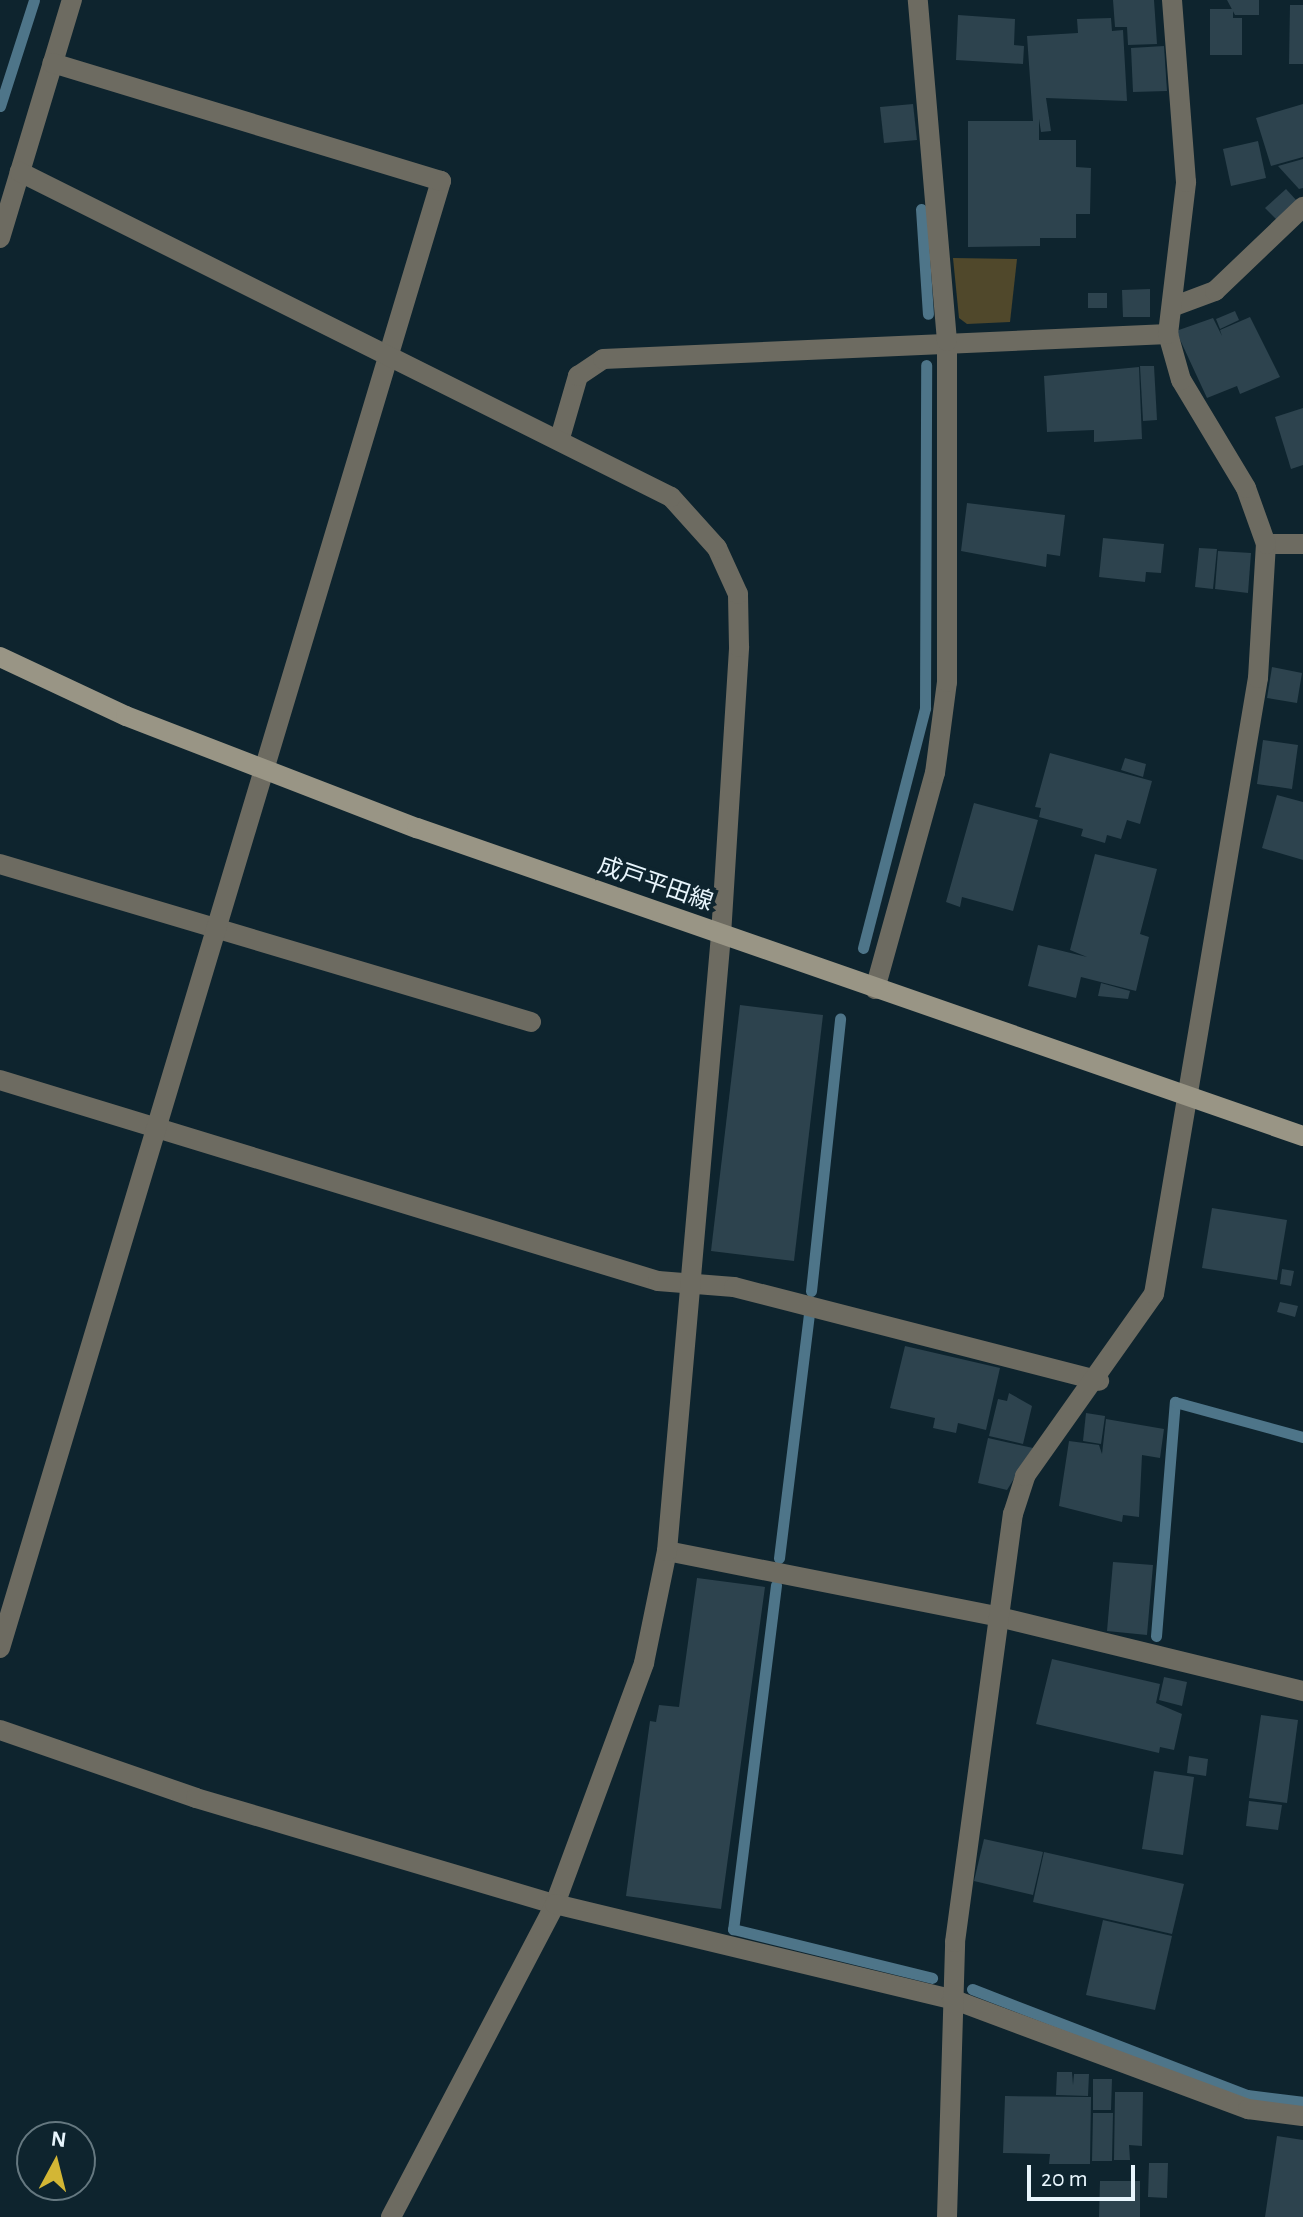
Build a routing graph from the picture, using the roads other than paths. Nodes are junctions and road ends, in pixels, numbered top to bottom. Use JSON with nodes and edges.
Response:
{"nodes":[{"id":1,"x":72,"y":0,"type":"edge"},
{"id":2,"x":918,"y":0,"type":"edge"},
{"id":3,"x":1172,"y":0,"type":"edge"},
{"id":4,"x":53,"y":63,"type":"junction"},
{"id":5,"x":20,"y":172,"type":"junction"},
{"id":6,"x":1303,"y":207,"type":"edge"},
{"id":7,"x":0,"y":238,"type":"edge"},
{"id":8,"x":1172,"y":307,"type":"junction"},
{"id":9,"x":1168,"y":334,"type":"junction"},
{"id":10,"x":947,"y":341,"type":"junction"},
{"id":11,"x":390,"y":358,"type":"junction"},
{"id":12,"x":560,"y":438,"type":"junction"},
{"id":13,"x":1266,"y":544,"type":"junction"},
{"id":14,"x":1303,"y":544,"type":"edge"},
{"id":15,"x":0,"y":657,"type":"edge"},
{"id":16,"x":264,"y":771,"type":"junction"},
{"id":17,"x":0,"y":864,"type":"edge"},
{"id":18,"x":219,"y":929,"type":"junction"},
{"id":19,"x":721,"y":935,"type":"junction"},
{"id":20,"x":875,"y":989,"type":"junction"},
{"id":21,"x":531,"y":1022,"type":"dead end"},
{"id":22,"x":0,"y":1080,"type":"edge"},
{"id":23,"x":1192,"y":1098,"type":"junction"},
{"id":24,"x":155,"y":1129,"type":"junction"},
{"id":25,"x":1303,"y":1136,"type":"edge"},
{"id":26,"x":687,"y":1283,"type":"junction"},
{"id":27,"x":1099,"y":1381,"type":"junction"},
{"id":28,"x":667,"y":1551,"type":"junction"},
{"id":29,"x":999,"y":1617,"type":"junction"},
{"id":30,"x":0,"y":1648,"type":"edge"},
{"id":31,"x":1303,"y":1691,"type":"edge"},
{"id":32,"x":0,"y":1730,"type":"edge"},
{"id":33,"x":555,"y":1904,"type":"junction"},
{"id":34,"x":952,"y":1999,"type":"junction"},
{"id":35,"x":1303,"y":2116,"type":"edge"},
{"id":36,"x":391,"y":2217,"type":"edge"},
{"id":37,"x":947,"y":2217,"type":"edge"}],
"edges":[{"from":1,"to":4,"type":"street"},
{"from":2,"to":10,"type":"street"},
{"from":3,"to":8,"type":"street"},
{"from":4,"to":5,"type":"street"},
{"from":4,"to":11,"type":"street"},
{"from":5,"to":7,"type":"street"},
{"from":5,"to":11,"type":"street"},
{"from":6,"to":8,"type":"street"},
{"from":8,"to":9,"type":"street"},
{"from":9,"to":10,"type":"street"},
{"from":9,"to":13,"type":"street"},
{"from":10,"to":12,"type":"street"},
{"from":10,"to":20,"type":"street"},
{"from":11,"to":12,"type":"street"},
{"from":11,"to":16,"type":"street"},
{"from":12,"to":19,"type":"street"},
{"from":13,"to":14,"type":"street"},
{"from":13,"to":23,"type":"street"},
{"from":15,"to":16,"type":"main road","name":"成戸平田線"},
{"from":16,"to":18,"type":"street"},
{"from":16,"to":19,"type":"main road","name":"成戸平田線"},
{"from":17,"to":18,"type":"street"},
{"from":18,"to":21,"type":"street"},
{"from":18,"to":24,"type":"street"},
{"from":19,"to":20,"type":"main road","name":"成戸平田線"},
{"from":19,"to":26,"type":"street"},
{"from":20,"to":23,"type":"main road","name":"成戸平田線"},
{"from":22,"to":24,"type":"street"},
{"from":23,"to":25,"type":"main road","name":"成戸平田線"},
{"from":23,"to":27,"type":"street"},
{"from":24,"to":26,"type":"street"},
{"from":24,"to":30,"type":"street"},
{"from":26,"to":27,"type":"street"},
{"from":26,"to":28,"type":"street"},
{"from":27,"to":29,"type":"street"},
{"from":28,"to":29,"type":"street"},
{"from":28,"to":33,"type":"street"},
{"from":29,"to":31,"type":"street"},
{"from":29,"to":34,"type":"street"},
{"from":32,"to":33,"type":"street"},
{"from":33,"to":34,"type":"street"},
{"from":33,"to":36,"type":"street"},
{"from":34,"to":35,"type":"street"},
{"from":34,"to":37,"type":"street"}]}
